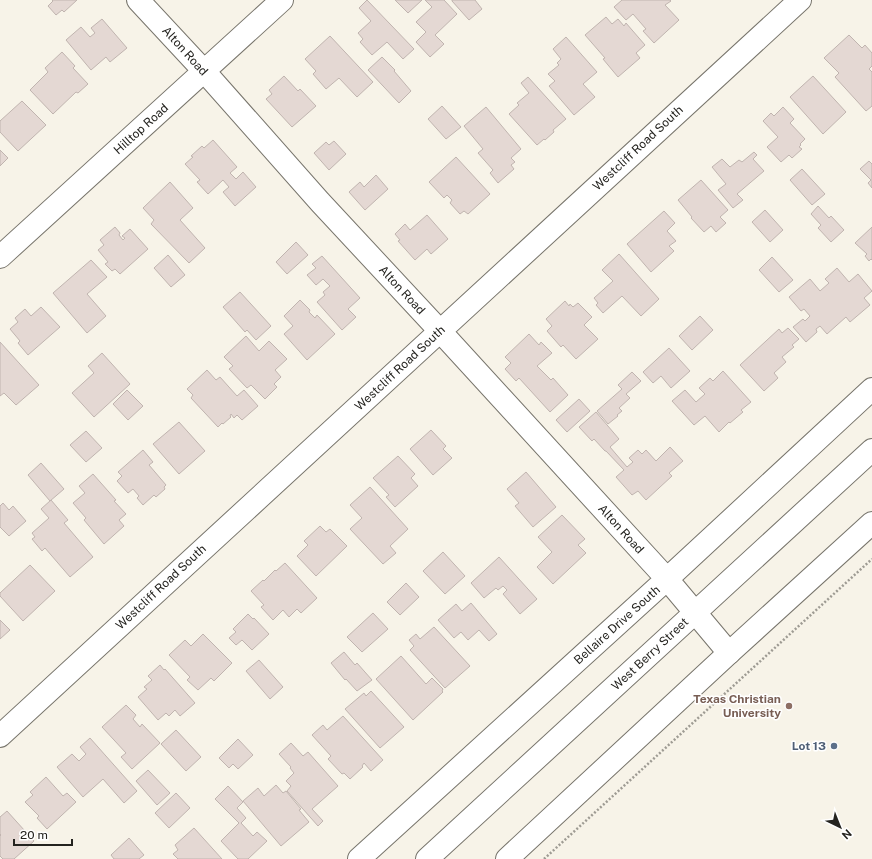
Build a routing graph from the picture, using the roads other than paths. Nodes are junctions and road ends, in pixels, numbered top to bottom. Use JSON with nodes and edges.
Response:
{"nodes":[{"id":1,"x":138,"y":0,"type":"edge"},
{"id":2,"x":282,"y":0,"type":"edge"},
{"id":3,"x":800,"y":0,"type":"edge"},
{"id":4,"x":204,"y":71,"type":"junction"},
{"id":5,"x":0,"y":257,"type":"edge"},
{"id":6,"x":440,"y":330,"type":"junction"},
{"id":7,"x":872,"y":389,"type":"edge"},
{"id":8,"x":872,"y":450,"type":"edge"},
{"id":9,"x":872,"y":523,"type":"edge"},
{"id":10,"x":667,"y":579,"type":"junction"},
{"id":11,"x":695,"y":613,"type":"junction"},
{"id":12,"x":729,"y":653,"type":"junction"},
{"id":13,"x":0,"y":736,"type":"edge"},
{"id":14,"x":359,"y":859,"type":"edge"},
{"id":15,"x":427,"y":859,"type":"edge"},
{"id":16,"x":508,"y":859,"type":"edge"}],
"edges":[{"from":1,"to":4,"type":"street","name":"Alton Road"},
{"from":2,"to":4,"type":"street","name":"Hilltop Road"},
{"from":3,"to":6,"type":"street","name":"Westcliff Road South"},
{"from":4,"to":5,"type":"street","name":"Hilltop Road"},
{"from":4,"to":6,"type":"street","name":"Alton Road"},
{"from":6,"to":10,"type":"street","name":"Alton Road"},
{"from":6,"to":13,"type":"street","name":"Westcliff Road South"},
{"from":7,"to":10,"type":"street","name":"Bellaire Drive South"},
{"from":8,"to":11,"type":"street","name":"West Berry Street"},
{"from":9,"to":12,"type":"street"},
{"from":10,"to":11,"type":"street","name":"Alton Road"},
{"from":10,"to":14,"type":"street","name":"Bellaire Drive South"},
{"from":11,"to":12,"type":"street","name":"Alton Road"},
{"from":11,"to":15,"type":"street","name":"West Berry Street"},
{"from":12,"to":16,"type":"street"}]}
